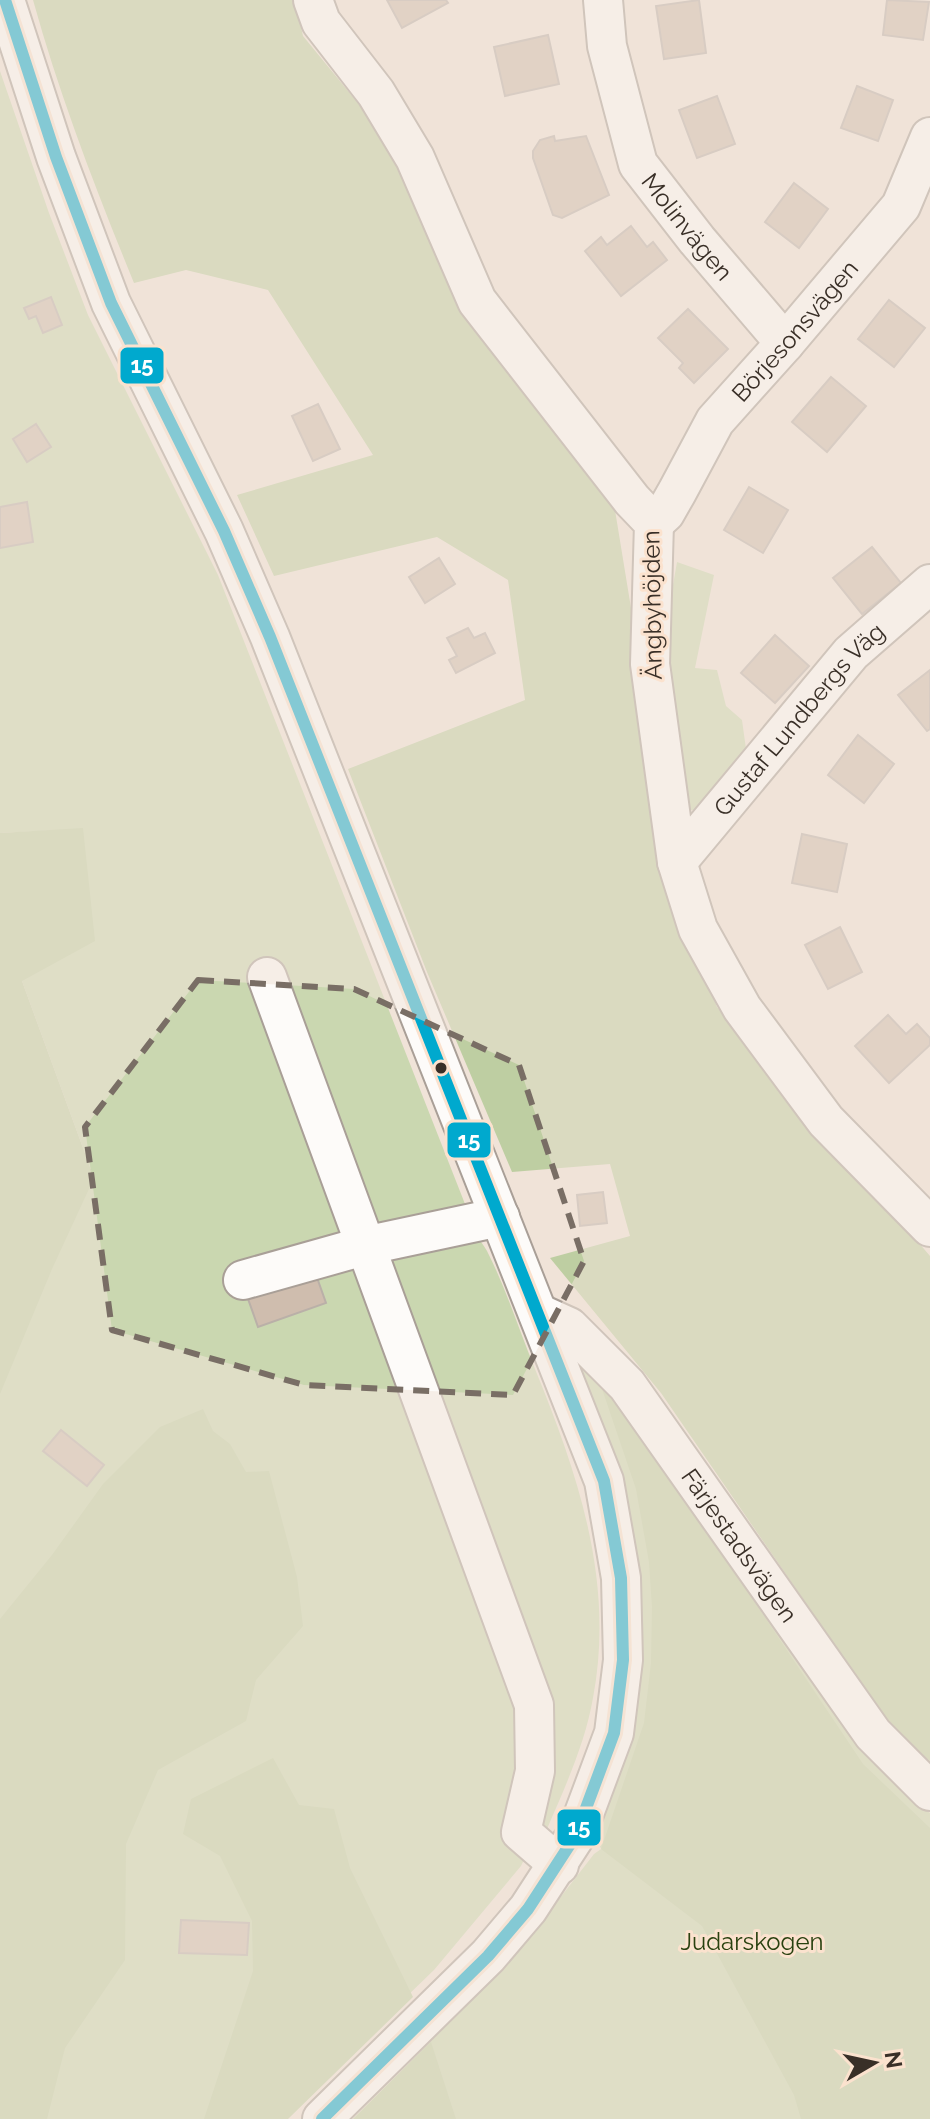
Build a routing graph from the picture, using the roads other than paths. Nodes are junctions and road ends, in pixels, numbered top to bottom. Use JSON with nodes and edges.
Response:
{"nodes":[{"id":1,"x":5,"y":0,"type":"edge"},
{"id":2,"x":313,"y":0,"type":"edge"},
{"id":3,"x":603,"y":0,"type":"edge"},
{"id":4,"x":930,"y":137,"type":"edge"},
{"id":5,"x":785,"y":343,"type":"junction"},
{"id":6,"x":654,"y":523,"type":"junction"},
{"id":7,"x":930,"y":584,"type":"edge"},
{"id":8,"x":677,"y":862,"type":"junction"},
{"id":9,"x":267,"y":977,"type":"dead end"},
{"id":10,"x":500,"y":1217,"type":"junction"},
{"id":11,"x":930,"y":1227,"type":"edge"},
{"id":12,"x":364,"y":1246,"type":"junction"},
{"id":13,"x":243,"y":1280,"type":"dead end"},
{"id":14,"x":538,"y":1313,"type":"junction"},
{"id":15,"x":930,"y":1791,"type":"edge"},
{"id":16,"x":559,"y":1865,"type":"junction"},
{"id":17,"x":322,"y":2119,"type":"edge"}],
"edges":[{"from":1,"to":10,"type":"street"},
{"from":2,"to":6,"type":"street","name":"Ängbyhöjden"},
{"from":3,"to":5,"type":"street","name":"Molinvägen"},
{"from":4,"to":5,"type":"street","name":"Börjesonsvägen"},
{"from":5,"to":6,"type":"street","name":"Börjesonsvägen"},
{"from":6,"to":8,"type":"street","name":"Ängbyhöjden"},
{"from":7,"to":8,"type":"street","name":"Gustaf Lundbergs Väg"},
{"from":8,"to":11,"type":"street","name":"Ängbyhöjden"},
{"from":9,"to":12,"type":"street"},
{"from":10,"to":12,"type":"street"},
{"from":10,"to":14,"type":"street"},
{"from":12,"to":13,"type":"street"},
{"from":12,"to":16,"type":"street"},
{"from":14,"to":15,"type":"street","name":"Färjestadsvägen"},
{"from":14,"to":16,"type":"street"},
{"from":16,"to":17,"type":"street"}]}
